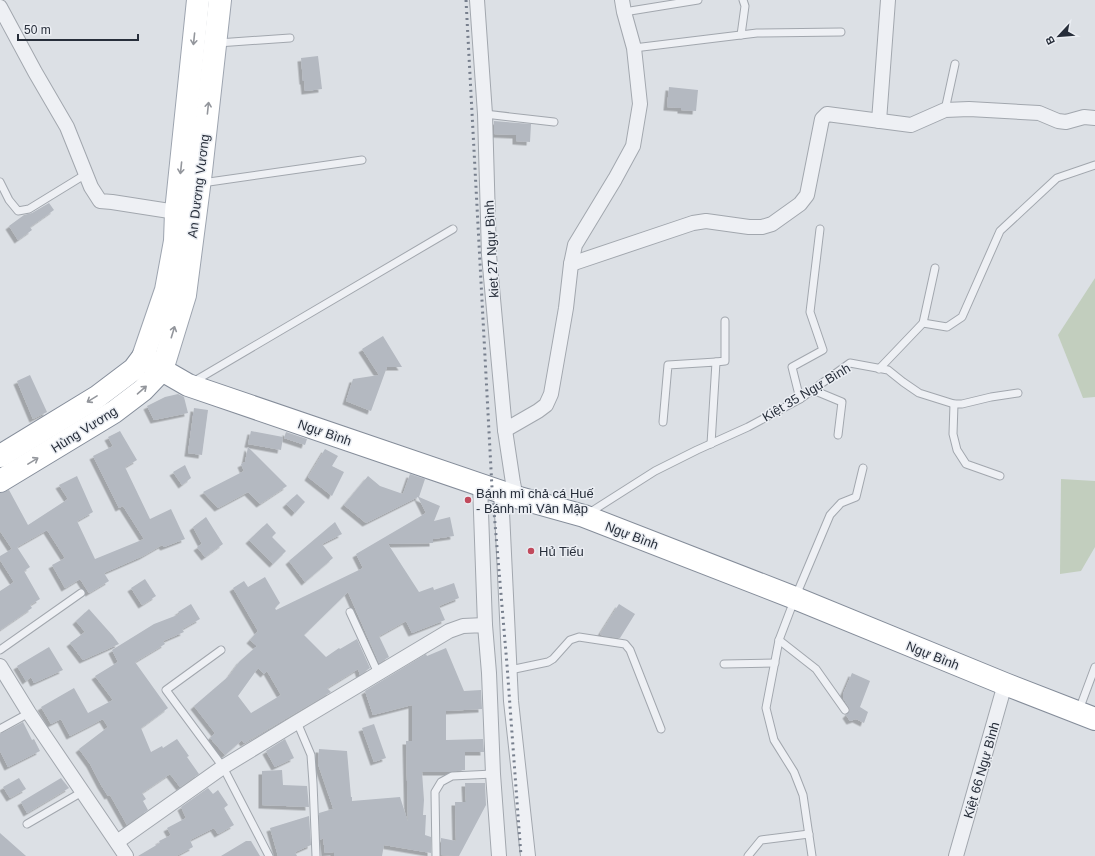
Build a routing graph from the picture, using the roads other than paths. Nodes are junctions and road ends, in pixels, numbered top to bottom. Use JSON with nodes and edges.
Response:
{"nodes":[{"id":1,"x":198,"y":0,"type":"edge"},
{"id":2,"x":220,"y":0,"type":"edge"},
{"id":3,"x":477,"y":0,"type":"edge"},
{"id":4,"x":698,"y":0,"type":"edge"},
{"id":5,"x":743,"y":0,"type":"edge"},
{"id":6,"x":888,"y":0,"type":"edge"},
{"id":7,"x":623,"y":6,"type":"edge"},
{"id":8,"x":0,"y":7,"type":"edge"},
{"id":9,"x":840,"y":32,"type":"dead end"},
{"id":10,"x":741,"y":35,"type":"junction"},
{"id":11,"x":290,"y":38,"type":"dead end"},
{"id":12,"x":215,"y":43,"type":"junction"},
{"id":13,"x":634,"y":48,"type":"junction"},
{"id":14,"x":955,"y":64,"type":"dead end"},
{"id":15,"x":945,"y":110,"type":"junction"},
{"id":16,"x":486,"y":114,"type":"junction"},
{"id":17,"x":1095,"y":118,"type":"edge"},
{"id":18,"x":879,"y":121,"type":"junction"},
{"id":19,"x":554,"y":122,"type":"dead end"},
{"id":20,"x":362,"y":160,"type":"dead end"},
{"id":21,"x":1095,"y":165,"type":"edge"},
{"id":22,"x":86,"y":174,"type":"junction"},
{"id":23,"x":0,"y":182,"type":"edge"},
{"id":24,"x":199,"y":183,"type":"junction"},
{"id":25,"x":176,"y":212,"type":"junction"},
{"id":26,"x":453,"y":229,"type":"dead end"},
{"id":27,"x":820,"y":229,"type":"dead end"},
{"id":28,"x":571,"y":264,"type":"junction"},
{"id":29,"x":935,"y":268,"type":"dead end"},
{"id":30,"x":725,"y":321,"type":"dead end"},
{"id":31,"x":923,"y":322,"type":"junction"},
{"id":32,"x":143,"y":357,"type":"junction"},
{"id":33,"x":716,"y":362,"type":"junction"},
{"id":34,"x":879,"y":369,"type":"junction"},
{"id":35,"x":162,"y":370,"type":"junction"},
{"id":36,"x":188,"y":385,"type":"junction"},
{"id":37,"x":813,"y":390,"type":"junction"},
{"id":38,"x":1018,"y":393,"type":"dead end"},
{"id":39,"x":800,"y":399,"type":"junction"},
{"id":40,"x":954,"y":404,"type":"junction"},
{"id":41,"x":663,"y":422,"type":"dead end"},
{"id":42,"x":505,"y":430,"type":"junction"},
{"id":43,"x":838,"y":435,"type":"dead end"},
{"id":44,"x":711,"y":444,"type":"junction"},
{"id":45,"x":0,"y":456,"type":"edge"},
{"id":46,"x":863,"y":468,"type":"dead end"},
{"id":47,"x":1000,"y":476,"type":"dead end"},
{"id":48,"x":0,"y":481,"type":"edge"},
{"id":49,"x":480,"y":484,"type":"junction"},
{"id":50,"x":508,"y":494,"type":"junction"},
{"id":51,"x":584,"y":516,"type":"junction"},
{"id":52,"x":81,"y":593,"type":"dead end"},
{"id":53,"x":794,"y":598,"type":"junction"},
{"id":54,"x":350,"y":612,"type":"dead end"},
{"id":55,"x":485,"y":625,"type":"junction"},
{"id":56,"x":779,"y":640,"type":"junction"},
{"id":57,"x":0,"y":650,"type":"edge"},
{"id":58,"x":221,"y":650,"type":"dead end"},
{"id":59,"x":775,"y":663,"type":"junction"},
{"id":60,"x":724,"y":664,"type":"dead end"},
{"id":61,"x":0,"y":666,"type":"edge"},
{"id":62,"x":1095,"y":667,"type":"edge"},
{"id":63,"x":510,"y":670,"type":"junction"},
{"id":64,"x":378,"y":673,"type":"junction"},
{"id":65,"x":1005,"y":684,"type":"junction"},
{"id":66,"x":845,"y":710,"type":"dead end"},
{"id":67,"x":29,"y":713,"type":"junction"},
{"id":68,"x":1086,"y":716,"type":"edge"},
{"id":69,"x":297,"y":722,"type":"junction"},
{"id":70,"x":0,"y":729,"type":"edge"},
{"id":71,"x":661,"y":729,"type":"dead end"},
{"id":72,"x":223,"y":768,"type":"junction"},
{"id":73,"x":493,"y":774,"type":"junction"},
{"id":74,"x":82,"y":792,"type":"junction"},
{"id":75,"x":27,"y":824,"type":"dead end"},
{"id":76,"x":809,"y":834,"type":"junction"},
{"id":77,"x":117,"y":842,"type":"junction"},
{"id":78,"x":126,"y":856,"type":"edge"},
{"id":79,"x":269,"y":856,"type":"edge"},
{"id":80,"x":316,"y":856,"type":"edge"},
{"id":81,"x":436,"y":856,"type":"edge"},
{"id":82,"x":499,"y":856,"type":"edge"},
{"id":83,"x":528,"y":856,"type":"edge"},
{"id":84,"x":748,"y":856,"type":"edge"},
{"id":85,"x":812,"y":856,"type":"edge"},
{"id":86,"x":956,"y":856,"type":"edge"}],
"edges":[{"from":1,"to":25,"type":"main road","name":"An Dương Vương","one_way":true},
{"from":2,"to":12,"type":"main road","name":"An Dương Vương"},
{"from":3,"to":16,"type":"street","name":"kiet 27 Ngự Bình"},
{"from":4,"to":7,"type":"lane"},
{"from":5,"to":10,"type":"lane"},
{"from":6,"to":18,"type":"street"},
{"from":7,"to":13,"type":"street"},
{"from":8,"to":22,"type":"street"},
{"from":9,"to":10,"type":"lane"},
{"from":10,"to":13,"type":"lane"},
{"from":11,"to":12,"type":"lane"},
{"from":24,"to":12,"type":"main road","name":"An Dương Vương","one_way":true},
{"from":13,"to":28,"type":"street"},
{"from":14,"to":15,"type":"lane"},
{"from":15,"to":17,"type":"street"},
{"from":15,"to":18,"type":"street"},
{"from":16,"to":19,"type":"lane"},
{"from":16,"to":42,"type":"street","name":"kiet 27 Ngự Bình"},
{"from":18,"to":28,"type":"street"},
{"from":20,"to":24,"type":"lane"},
{"from":21,"to":31,"type":"lane"},
{"from":22,"to":23,"type":"lane"},
{"from":22,"to":25,"type":"street"},
{"from":35,"to":24,"type":"main road","name":"An Dương Vương","one_way":true},
{"from":25,"to":32,"type":"main road","name":"An Dương Vương"},
{"from":26,"to":36,"type":"lane"},
{"from":27,"to":39,"type":"lane"},
{"from":28,"to":42,"type":"street"},
{"from":29,"to":31,"type":"lane"},
{"from":30,"to":33,"type":"lane"},
{"from":31,"to":34,"type":"lane"},
{"from":32,"to":35,"type":"main road","name":"Ngự Bình"},
{"from":32,"to":45,"type":"main road","name":"Hùng Vương","one_way":true},
{"from":33,"to":41,"type":"lane"},
{"from":33,"to":44,"type":"lane"},
{"from":34,"to":37,"type":"lane","name":"Kiệt 35 Ngự Bình"},
{"from":34,"to":40,"type":"lane","name":"Kiệt 35 Ngự Bình"},
{"from":35,"to":36,"type":"main road","name":"Ngự Bình"},
{"from":48,"to":35,"type":"main road","name":"Hùng Vương","one_way":true},
{"from":36,"to":49,"type":"main road","name":"Ngự Bình"},
{"from":37,"to":39,"type":"lane","name":"Kiệt 35 Ngự Bình"},
{"from":37,"to":43,"type":"lane"},
{"from":38,"to":40,"type":"lane","name":"Kiệt 35 Ngự Bình"},
{"from":39,"to":44,"type":"lane","name":"Kiệt 35 Ngự Bình"},
{"from":40,"to":47,"type":"lane"},
{"from":42,"to":50,"type":"street","name":"kiet 27 Ngự Bình"},
{"from":44,"to":51,"type":"lane","name":"Kiệt 35 Ngự Bình"},
{"from":46,"to":53,"type":"lane"},
{"from":49,"to":50,"type":"main road","name":"Ngự Bình"},
{"from":49,"to":55,"type":"street"},
{"from":50,"to":51,"type":"main road","name":"Ngự Bình"},
{"from":50,"to":63,"type":"street","name":"kiet 27 Ngự Bình"},
{"from":51,"to":53,"type":"main road","name":"Ngự Bình"},
{"from":52,"to":57,"type":"lane"},
{"from":53,"to":56,"type":"lane"},
{"from":53,"to":65,"type":"main road","name":"Ngự Bình"},
{"from":54,"to":64,"type":"lane"},
{"from":55,"to":64,"type":"street"},
{"from":55,"to":73,"type":"street"},
{"from":56,"to":59,"type":"lane"},
{"from":56,"to":66,"type":"lane"},
{"from":58,"to":72,"type":"lane"},
{"from":59,"to":60,"type":"lane"},
{"from":59,"to":76,"type":"lane"},
{"from":61,"to":67,"type":"street"},
{"from":62,"to":68,"type":"lane"},
{"from":63,"to":71,"type":"lane"},
{"from":63,"to":83,"type":"street","name":"kiet 27 Ngự Bình"},
{"from":64,"to":69,"type":"street"},
{"from":65,"to":68,"type":"main road","name":"Ngự Bình"},
{"from":65,"to":86,"type":"street","name":"Kiệt 66 Ngự Bình"},
{"from":67,"to":70,"type":"lane"},
{"from":67,"to":74,"type":"street"},
{"from":69,"to":72,"type":"street"},
{"from":69,"to":80,"type":"lane"},
{"from":72,"to":77,"type":"street"},
{"from":72,"to":79,"type":"lane"},
{"from":73,"to":81,"type":"lane"},
{"from":73,"to":82,"type":"street"},
{"from":74,"to":75,"type":"lane"},
{"from":74,"to":77,"type":"street"},
{"from":76,"to":84,"type":"lane"},
{"from":76,"to":85,"type":"lane"},
{"from":77,"to":78,"type":"street"}]}
